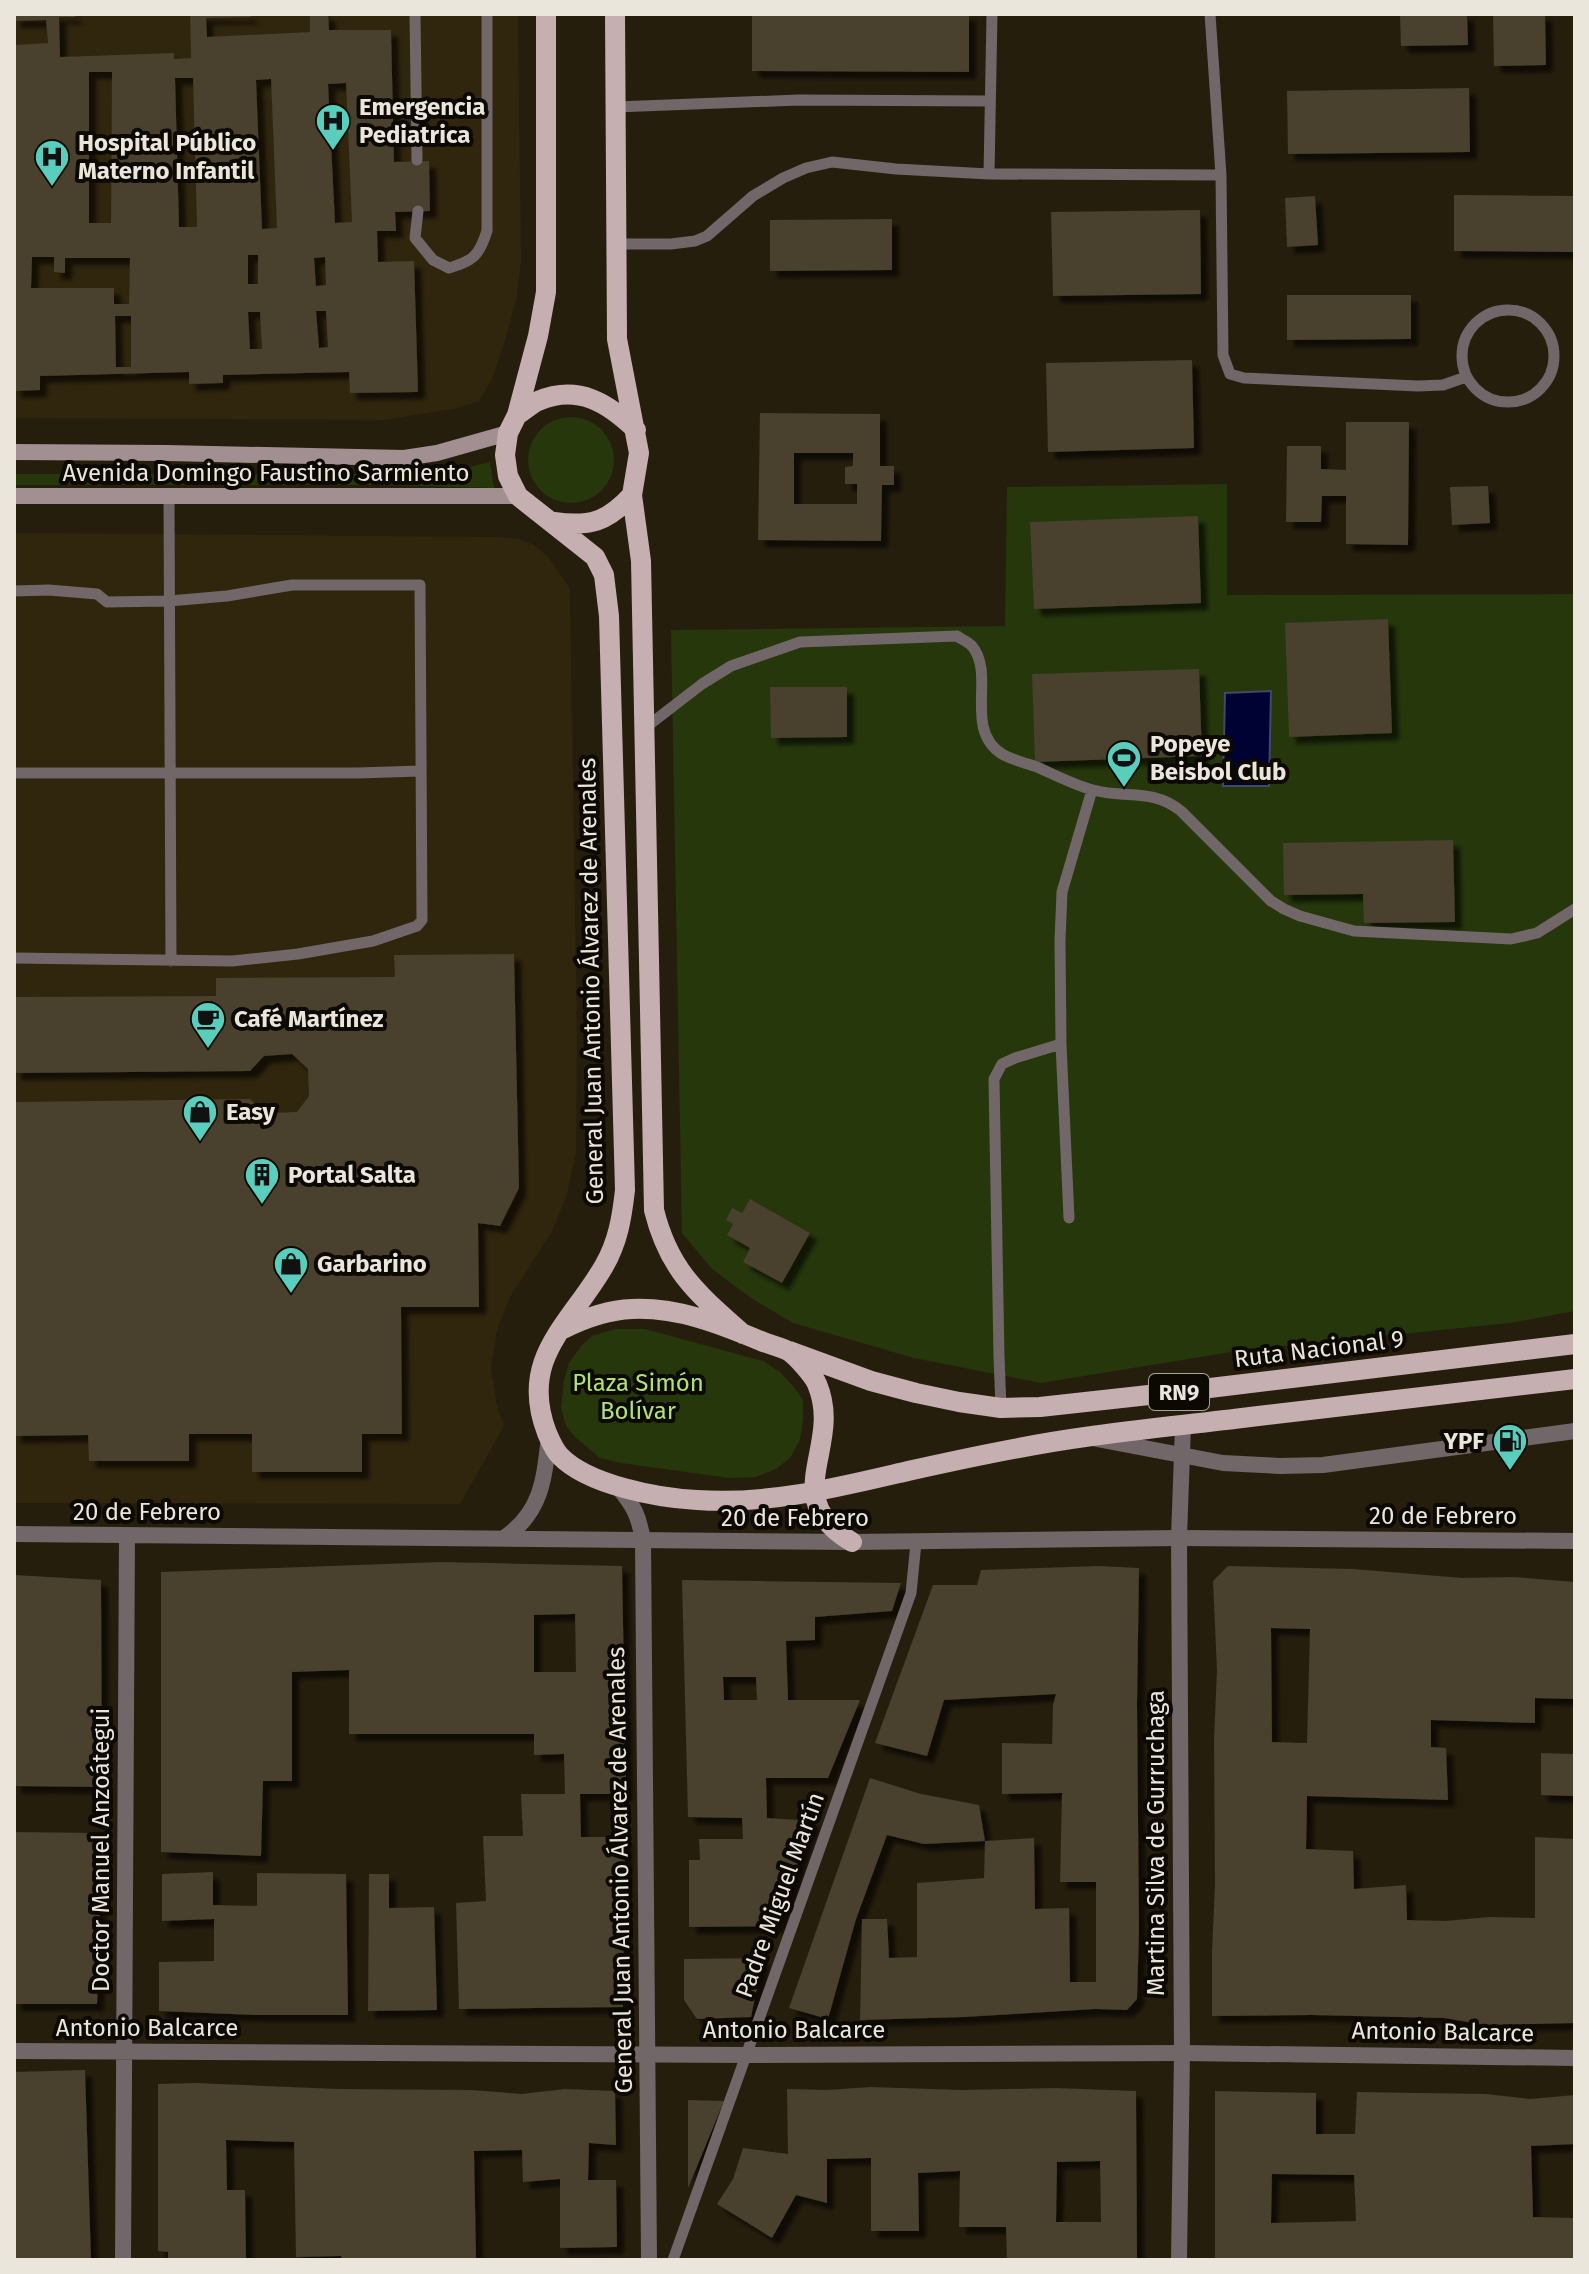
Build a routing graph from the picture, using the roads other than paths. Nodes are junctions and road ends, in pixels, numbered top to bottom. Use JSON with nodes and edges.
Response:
{"nodes":[{"id":1,"x":415,"y":14,"type":"edge"},
{"id":2,"x":487,"y":14,"type":"edge"},
{"id":3,"x":546,"y":14,"type":"edge"},
{"id":4,"x":615,"y":14,"type":"edge"},
{"id":5,"x":992,"y":14,"type":"edge"},
{"id":6,"x":1210,"y":14,"type":"edge"},
{"id":7,"x":989,"y":101,"type":"junction"},
{"id":8,"x":616,"y":107,"type":"junction"},
{"id":9,"x":417,"y":160,"type":"dead end"},
{"id":10,"x":989,"y":174,"type":"junction"},
{"id":11,"x":1221,"y":175,"type":"junction"},
{"id":12,"x":418,"y":211,"type":"dead end"},
{"id":13,"x":618,"y":244,"type":"junction"},
{"id":14,"x":1466,"y":377,"type":"junction"},
{"id":15,"x":513,"y":424,"type":"junction"},
{"id":16,"x":636,"y":430,"type":"junction"},
{"id":17,"x":14,"y":452,"type":"edge"},
{"id":18,"x":169,"y":495,"type":"junction"},
{"id":19,"x":632,"y":495,"type":"junction"},
{"id":20,"x":14,"y":496,"type":"edge"},
{"id":21,"x":518,"y":496,"type":"junction"},
{"id":22,"x":554,"y":522,"type":"junction"},
{"id":23,"x":14,"y":591,"type":"edge"},
{"id":24,"x":169,"y":601,"type":"junction"},
{"id":25,"x":645,"y":728,"type":"junction"},
{"id":26,"x":420,"y":771,"type":"junction"},
{"id":27,"x":14,"y":773,"type":"edge"},
{"id":28,"x":170,"y":773,"type":"junction"},
{"id":29,"x":1092,"y":790,"type":"junction"},
{"id":30,"x":1575,"y":909,"type":"edge"},
{"id":31,"x":14,"y":958,"type":"edge"},
{"id":32,"x":171,"y":961,"type":"junction"},
{"id":33,"x":1061,"y":1044,"type":"junction"},
{"id":34,"x":1069,"y":1218,"type":"dead end"},
{"id":35,"x":559,"y":1330,"type":"junction"},
{"id":36,"x":743,"y":1334,"type":"junction"},
{"id":37,"x":1575,"y":1344,"type":"edge"},
{"id":38,"x":789,"y":1351,"type":"junction"},
{"id":39,"x":1575,"y":1379,"type":"edge"},
{"id":40,"x":1001,"y":1408,"type":"junction"},
{"id":41,"x":1183,"y":1425,"type":"junction"},
{"id":42,"x":1575,"y":1431,"type":"edge"},
{"id":43,"x":549,"y":1437,"type":"junction"},
{"id":44,"x":1083,"y":1437,"type":"junction"},
{"id":45,"x":1182,"y":1455,"type":"junction"},
{"id":46,"x":618,"y":1487,"type":"junction"},
{"id":47,"x":813,"y":1492,"type":"junction"},
{"id":48,"x":14,"y":1534,"type":"edge"},
{"id":49,"x":127,"y":1536,"type":"junction"},
{"id":50,"x":504,"y":1538,"type":"junction"},
{"id":51,"x":1179,"y":1538,"type":"junction"},
{"id":52,"x":643,"y":1541,"type":"junction"},
{"id":53,"x":1575,"y":1541,"type":"edge"},
{"id":54,"x":852,"y":1542,"type":"junction"},
{"id":55,"x":916,"y":1543,"type":"junction"},
{"id":56,"x":14,"y":2051,"type":"edge"},
{"id":57,"x":123,"y":2052,"type":"junction"},
{"id":58,"x":1182,"y":2053,"type":"junction"},
{"id":59,"x":648,"y":2054,"type":"junction"},
{"id":60,"x":747,"y":2055,"type":"junction"},
{"id":61,"x":1575,"y":2058,"type":"edge"},
{"id":62,"x":123,"y":2260,"type":"edge"},
{"id":63,"x":649,"y":2260,"type":"edge"},
{"id":64,"x":673,"y":2260,"type":"edge"},
{"id":65,"x":1179,"y":2260,"type":"edge"}],
"edges":[{"from":1,"to":9,"type":"lane"},
{"from":2,"to":12,"type":"lane"},
{"from":3,"to":15,"type":"main road"},
{"from":4,"to":8,"type":"main road"},
{"from":5,"to":7,"type":"lane"},
{"from":6,"to":11,"type":"lane"},
{"from":7,"to":8,"type":"lane"},
{"from":7,"to":10,"type":"lane"},
{"from":8,"to":13,"type":"main road"},
{"from":10,"to":11,"type":"lane"},
{"from":10,"to":13,"type":"lane"},
{"from":11,"to":14,"type":"lane"},
{"from":13,"to":16,"type":"main road"},
{"from":14,"to":14,"type":"lane"},
{"from":15,"to":16,"type":"main road"},
{"from":15,"to":17,"type":"main road","name":"Avenida Domingo Faustino Sarmiento"},
{"from":15,"to":21,"type":"main road"},
{"from":16,"to":19,"type":"main road"},
{"from":18,"to":20,"type":"main road","name":"Avenida Domingo Faustino Sarmiento"},
{"from":18,"to":21,"type":"main road","name":"Avenida Domingo Faustino Sarmiento"},
{"from":18,"to":24,"type":"lane"},
{"from":19,"to":22,"type":"main road"},
{"from":19,"to":25,"type":"main road"},
{"from":21,"to":22,"type":"main road","name":"General Juan Antonio Álvarez de Arenales"},
{"from":22,"to":35,"type":"main road","name":"General Juan Antonio Álvarez de Arenales"},
{"from":23,"to":24,"type":"lane"},
{"from":24,"to":26,"type":"lane"},
{"from":24,"to":28,"type":"lane"},
{"from":25,"to":29,"type":"lane"},
{"from":25,"to":36,"type":"main road"},
{"from":26,"to":28,"type":"lane"},
{"from":26,"to":32,"type":"lane"},
{"from":27,"to":28,"type":"lane"},
{"from":28,"to":32,"type":"lane"},
{"from":29,"to":30,"type":"lane"},
{"from":29,"to":33,"type":"lane"},
{"from":31,"to":32,"type":"lane"},
{"from":33,"to":34,"type":"lane"},
{"from":33,"to":40,"type":"lane"},
{"from":35,"to":36,"type":"main road"},
{"from":35,"to":43,"type":"main road","name":"General Juan Antonio Álvarez de Arenales"},
{"from":36,"to":38,"type":"main road"},
{"from":37,"to":40,"type":"main road","name":"Ruta Nacional 9","number":"RN9"},
{"from":38,"to":40,"type":"main road","name":"Ruta Nacional 9","number":"RN9"},
{"from":38,"to":47,"type":"main road"},
{"from":39,"to":41,"type":"main road","number":"RN9"},
{"from":41,"to":44,"type":"main road","number":"RN9"},
{"from":41,"to":45,"type":"street","name":"Martina Silva de Gurruchaga"},
{"from":42,"to":45,"type":"street"},
{"from":43,"to":46,"type":"main road","name":"General Juan Antonio Álvarez de Arenales"},
{"from":43,"to":50,"type":"street","name":"General Juan Antonio Álvarez de Arenales"},
{"from":44,"to":45,"type":"street"},
{"from":44,"to":47,"type":"main road","name":"General Juan Antonio Álvarez de Arenales","number":"RN9"},
{"from":45,"to":51,"type":"street","name":"Martina Silva de Gurruchaga"},
{"from":46,"to":47,"type":"main road","name":"General Juan Antonio Álvarez de Arenales"},
{"from":46,"to":52,"type":"street","name":"General Juan Antonio Álvarez de Arenales"},
{"from":47,"to":54,"type":"main road"},
{"from":48,"to":49,"type":"street","name":"20 de Febrero"},
{"from":49,"to":50,"type":"street","name":"20 de Febrero"},
{"from":49,"to":57,"type":"street","name":"Doctor Manuel Anzoátegui"},
{"from":50,"to":52,"type":"street","name":"20 de Febrero"},
{"from":51,"to":53,"type":"street","name":"20 de Febrero"},
{"from":51,"to":55,"type":"street","name":"20 de Febrero"},
{"from":51,"to":58,"type":"street","name":"Martina Silva de Gurruchaga"},
{"from":52,"to":54,"type":"street","name":"20 de Febrero"},
{"from":52,"to":59,"type":"street","name":"General Juan Antonio Álvarez de Arenales"},
{"from":54,"to":55,"type":"street","name":"20 de Febrero"},
{"from":55,"to":60,"type":"lane","name":"Padre Miguel Martín"},
{"from":56,"to":57,"type":"street","name":"Antonio Balcarce"},
{"from":57,"to":59,"type":"street","name":"Antonio Balcarce"},
{"from":57,"to":62,"type":"street","name":"Doctor Manuel Anzoátegui"},
{"from":58,"to":60,"type":"street","name":"Antonio Balcarce"},
{"from":58,"to":61,"type":"street","name":"Antonio Balcarce"},
{"from":58,"to":65,"type":"street","name":"Martina Silva de Gurruchaga"},
{"from":59,"to":60,"type":"street","name":"Antonio Balcarce"},
{"from":59,"to":63,"type":"street","name":"General Juan Antonio Álvarez de Arenales"},
{"from":60,"to":64,"type":"lane","name":"Padre Miguel Martín"}]}
